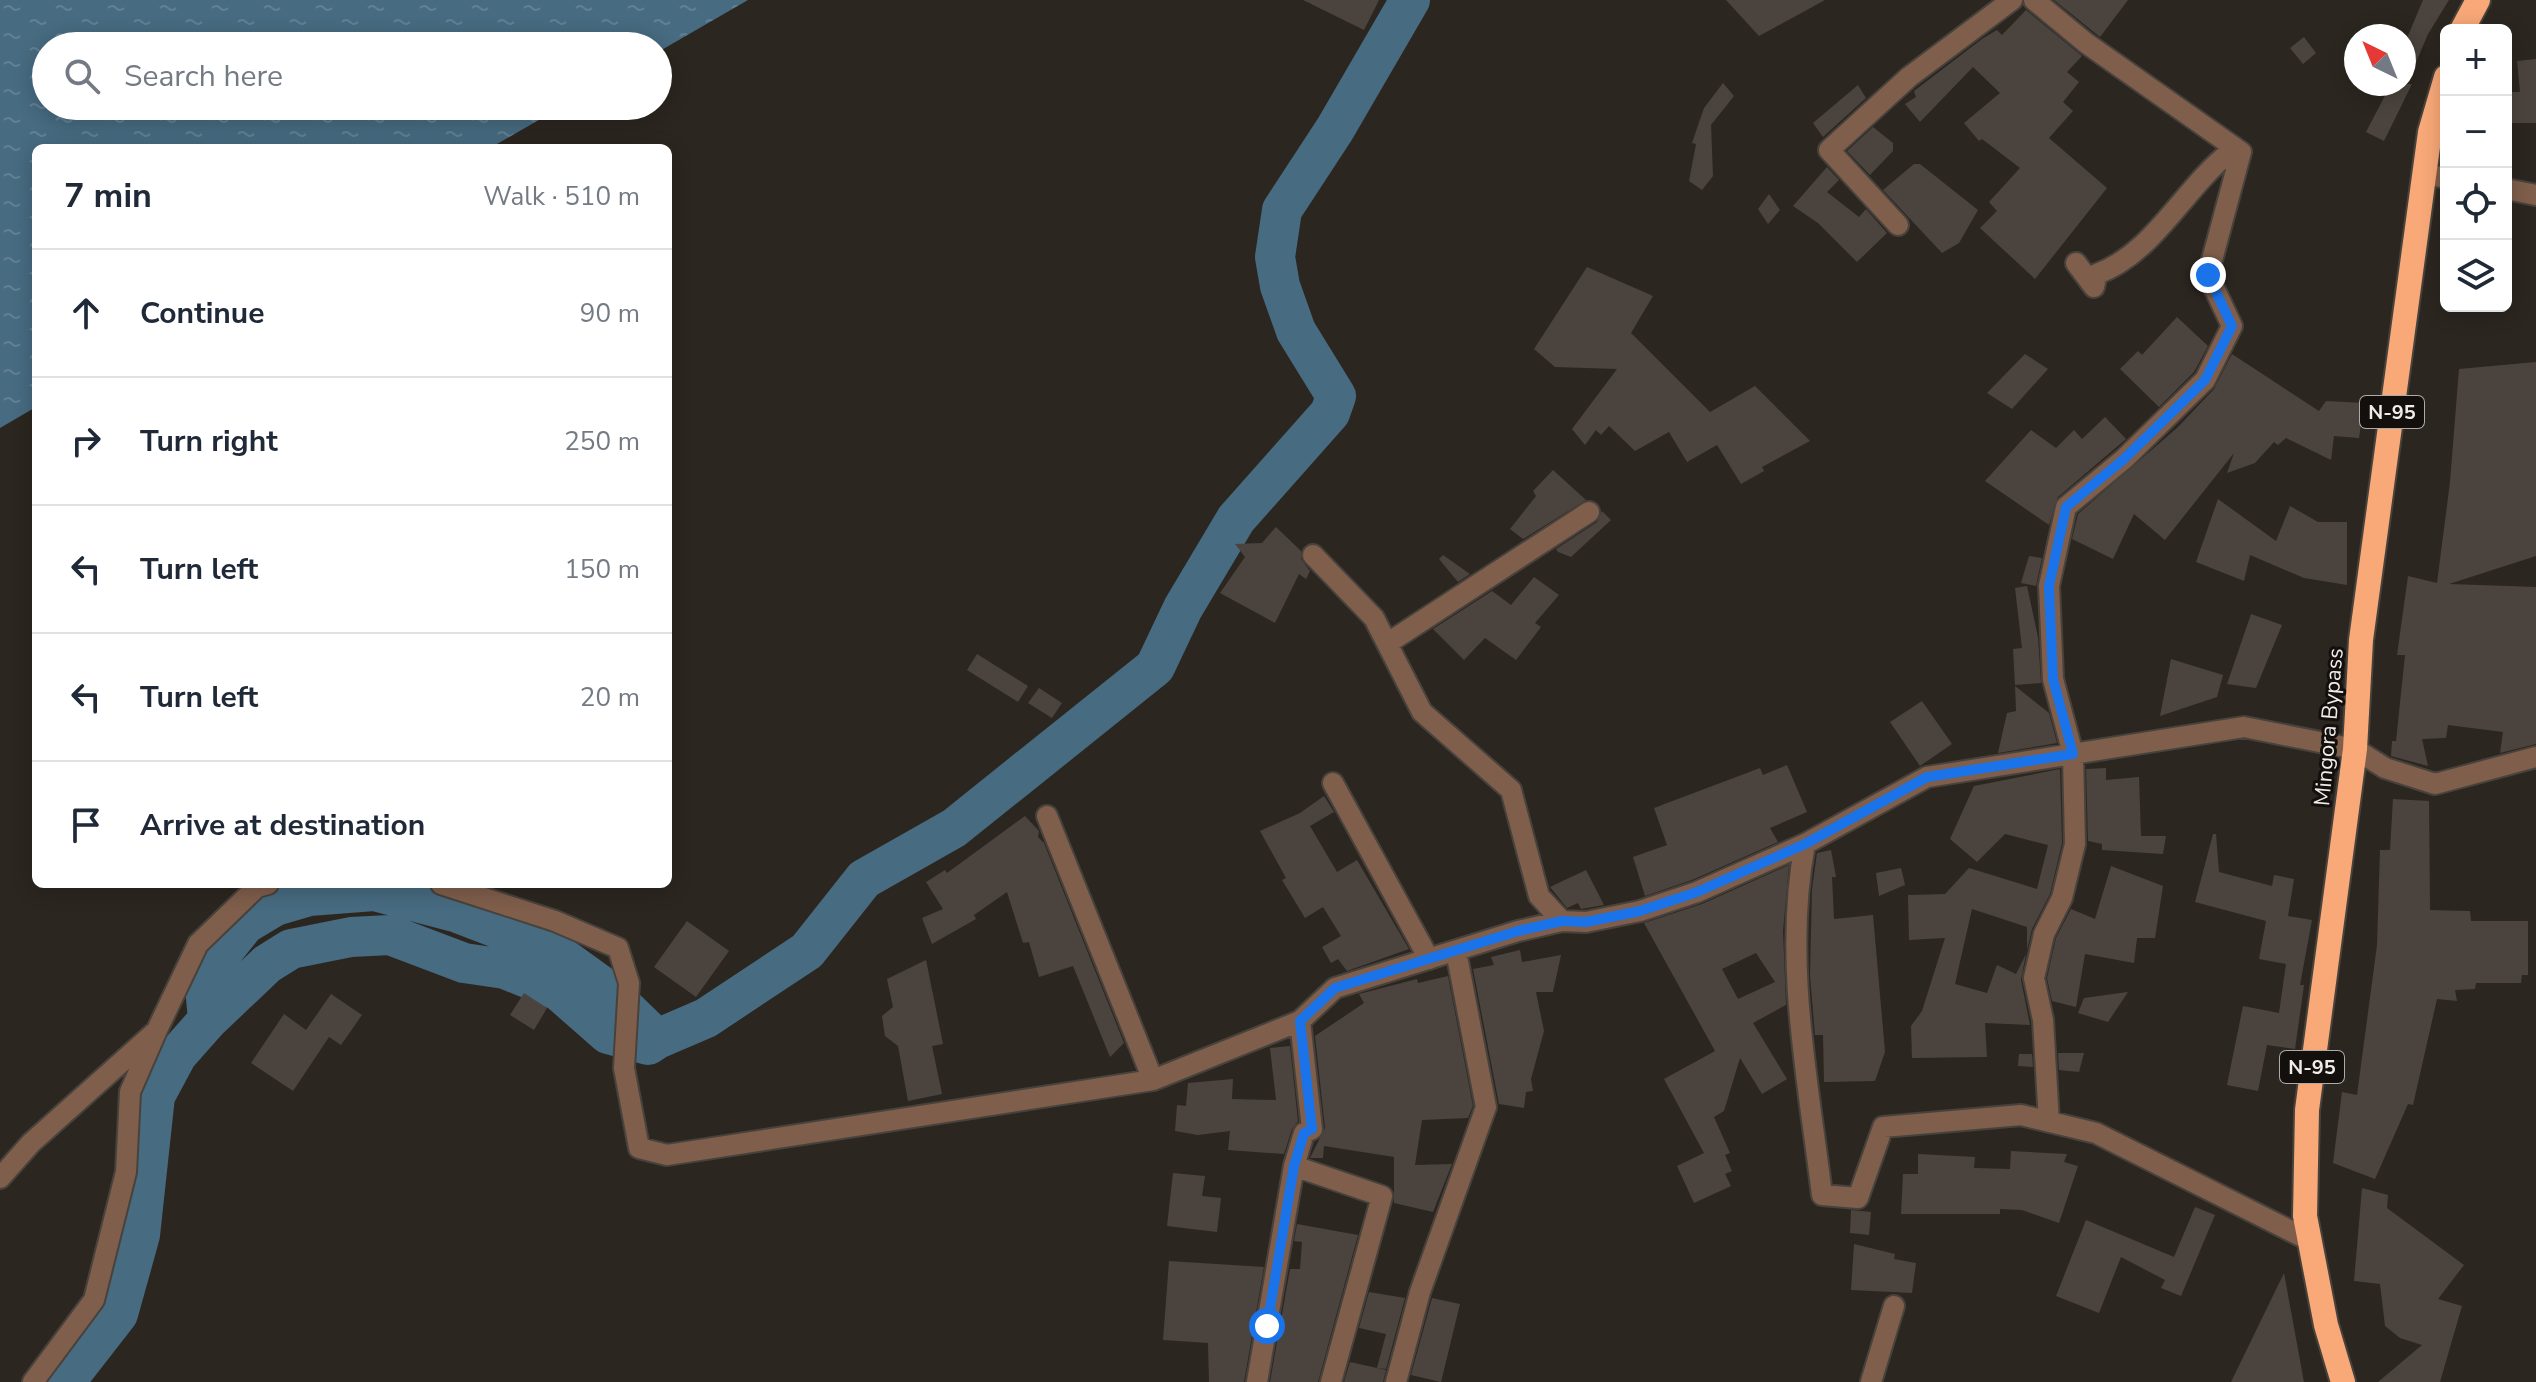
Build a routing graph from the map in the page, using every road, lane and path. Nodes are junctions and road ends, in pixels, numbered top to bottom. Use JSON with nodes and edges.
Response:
{"nodes":[{"id":1,"x":2012,"y":0,"type":"edge"},
{"id":2,"x":2034,"y":0,"type":"edge"},
{"id":3,"x":2478,"y":0,"type":"edge"},
{"id":4,"x":2465,"y":24,"type":"edge"},
{"id":5,"x":2440,"y":96,"type":"edge"},
{"id":6,"x":2230,"y":152,"type":"dead end"},
{"id":7,"x":2435,"y":176,"type":"edge"},
{"id":8,"x":2512,"y":190,"type":"edge"},
{"id":9,"x":2536,"y":195,"type":"edge"},
{"id":10,"x":1898,"y":225,"type":"dead end"},
{"id":11,"x":2076,"y":263,"type":"dead end"},
{"id":12,"x":1589,"y":512,"type":"dead end"},
{"id":13,"x":1313,"y":555,"type":"dead end"},
{"id":14,"x":1388,"y":643,"type":"junction"},
{"id":15,"x":2355,"y":749,"type":"junction"},
{"id":16,"x":2073,"y":754,"type":"junction"},
{"id":17,"x":2536,"y":757,"type":"edge"},
{"id":18,"x":1333,"y":783,"type":"dead end"},
{"id":19,"x":1047,"y":816,"type":"dead end"},
{"id":20,"x":1805,"y":844,"type":"junction"},
{"id":21,"x":256,"y":888,"type":"edge"},
{"id":22,"x":453,"y":888,"type":"edge"},
{"id":23,"x":1562,"y":921,"type":"junction"},
{"id":24,"x":1456,"y":951,"type":"junction"},
{"id":25,"x":1429,"y":959,"type":"junction"},
{"id":26,"x":1300,"y":1021,"type":"junction"},
{"id":27,"x":157,"y":1030,"type":"junction"},
{"id":28,"x":1153,"y":1080,"type":"junction"},
{"id":29,"x":2049,"y":1122,"type":"junction"},
{"id":30,"x":1294,"y":1166,"type":"junction"},
{"id":31,"x":0,"y":1178,"type":"edge"},
{"id":32,"x":2309,"y":1240,"type":"junction"},
{"id":33,"x":1894,"y":1306,"type":"dead end"},
{"id":34,"x":33,"y":1382,"type":"edge"},
{"id":35,"x":1257,"y":1382,"type":"edge"},
{"id":36,"x":1331,"y":1382,"type":"edge"},
{"id":37,"x":1396,"y":1382,"type":"edge"},
{"id":38,"x":1871,"y":1382,"type":"edge"},
{"id":39,"x":2343,"y":1382,"type":"edge"}],
"edges":[{"from":1,"to":10,"type":"street"},
{"from":2,"to":16,"type":"street"},
{"from":3,"to":4,"type":"highway"},
{"from":5,"to":7,"type":"highway","name":"Mingora Bypass","number":"N-95"},
{"from":6,"to":11,"type":"street"},
{"from":7,"to":15,"type":"highway","name":"Mingora Bypass","number":"N-95"},
{"from":8,"to":9,"type":"street"},
{"from":12,"to":14,"type":"street"},
{"from":13,"to":14,"type":"street"},
{"from":14,"to":23,"type":"street"},
{"from":15,"to":16,"type":"street"},
{"from":15,"to":17,"type":"street"},
{"from":15,"to":32,"type":"highway","name":"Mingora Bypass","number":"N-95"},
{"from":16,"to":20,"type":"street"},
{"from":16,"to":29,"type":"street"},
{"from":18,"to":25,"type":"street"},
{"from":19,"to":28,"type":"street"},
{"from":20,"to":23,"type":"street"},
{"from":20,"to":29,"type":"street"},
{"from":21,"to":27,"type":"street"},
{"from":22,"to":28,"type":"street"},
{"from":23,"to":24,"type":"street"},
{"from":24,"to":25,"type":"street"},
{"from":24,"to":37,"type":"street"},
{"from":25,"to":26,"type":"street"},
{"from":26,"to":28,"type":"street"},
{"from":26,"to":30,"type":"street"},
{"from":27,"to":31,"type":"street"},
{"from":27,"to":34,"type":"street"},
{"from":29,"to":32,"type":"street"},
{"from":30,"to":35,"type":"street"},
{"from":30,"to":36,"type":"street"},
{"from":32,"to":39,"type":"highway","name":"Mingora Bypass","number":"N-95"},
{"from":33,"to":38,"type":"street"}]}
